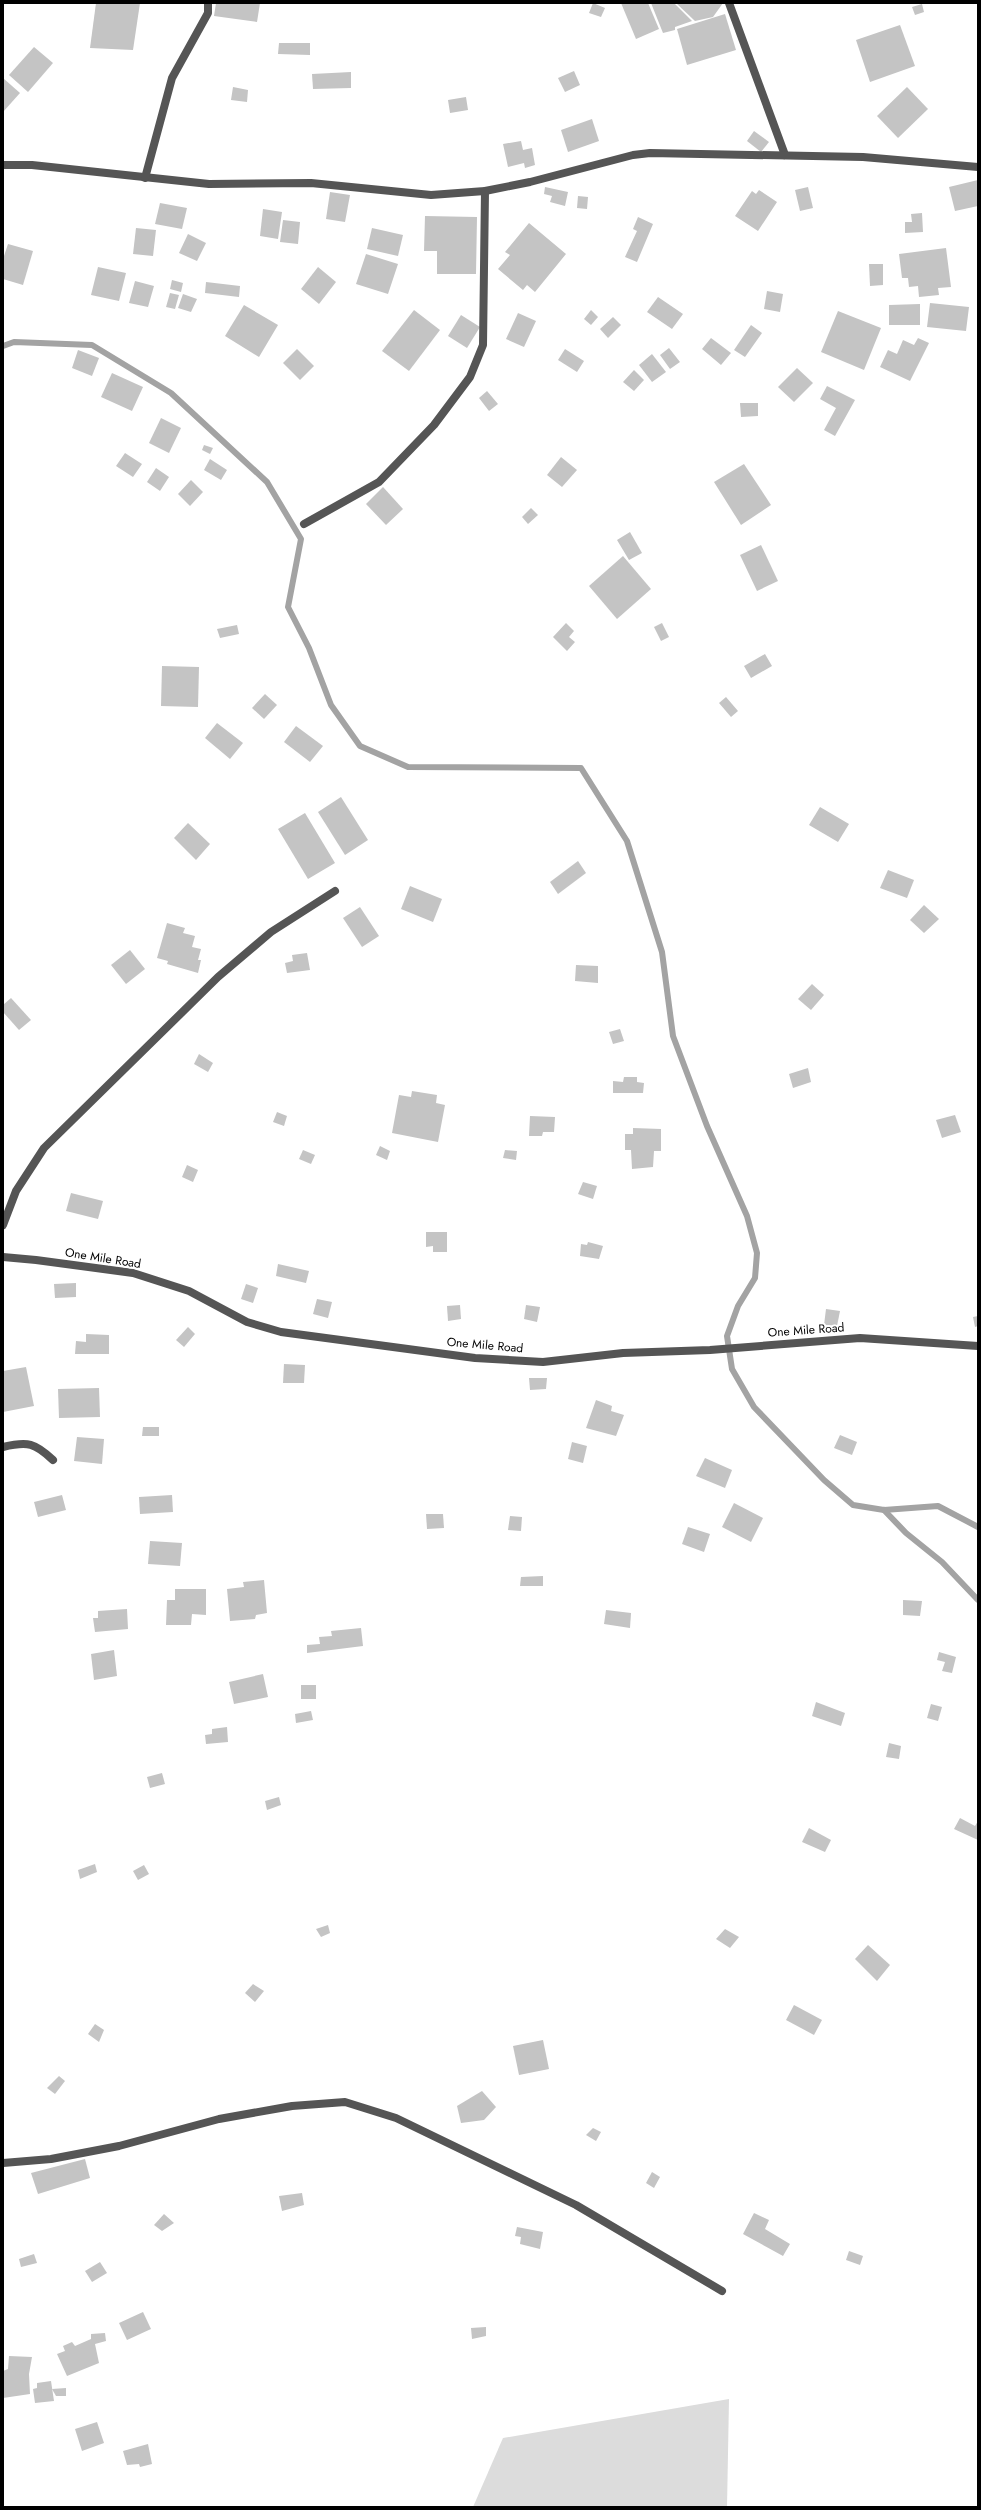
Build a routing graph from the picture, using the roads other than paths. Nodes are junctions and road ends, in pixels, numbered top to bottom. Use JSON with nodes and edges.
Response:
{"nodes":[{"id":1,"x":208,"y":3,"type":"edge"},
{"id":2,"x":729,"y":3,"type":"edge"},
{"id":3,"x":785,"y":155,"type":"junction"},
{"id":4,"x":3,"y":165,"type":"edge"},
{"id":5,"x":978,"y":167,"type":"edge"},
{"id":6,"x":145,"y":178,"type":"junction"},
{"id":7,"x":485,"y":191,"type":"junction"},
{"id":8,"x":304,"y":524,"type":"dead end"},
{"id":9,"x":335,"y":891,"type":"dead end"},
{"id":10,"x":3,"y":1225,"type":"edge"},
{"id":11,"x":3,"y":1257,"type":"edge"},
{"id":12,"x":978,"y":1346,"type":"edge"},
{"id":13,"x":3,"y":1447,"type":"edge"},
{"id":14,"x":53,"y":1460,"type":"dead end"},
{"id":15,"x":3,"y":2163,"type":"edge"},
{"id":16,"x":722,"y":2291,"type":"dead end"}],
"edges":[{"from":1,"to":6,"type":"street"},
{"from":2,"to":3,"type":"street"},
{"from":3,"to":5,"type":"street"},
{"from":3,"to":7,"type":"street"},
{"from":4,"to":6,"type":"street"},
{"from":6,"to":7,"type":"street"},
{"from":7,"to":8,"type":"street"},
{"from":9,"to":10,"type":"street"},
{"from":11,"to":12,"type":"street","name":"One Mile Road"},
{"from":13,"to":14,"type":"street"},
{"from":15,"to":16,"type":"street"}]}
